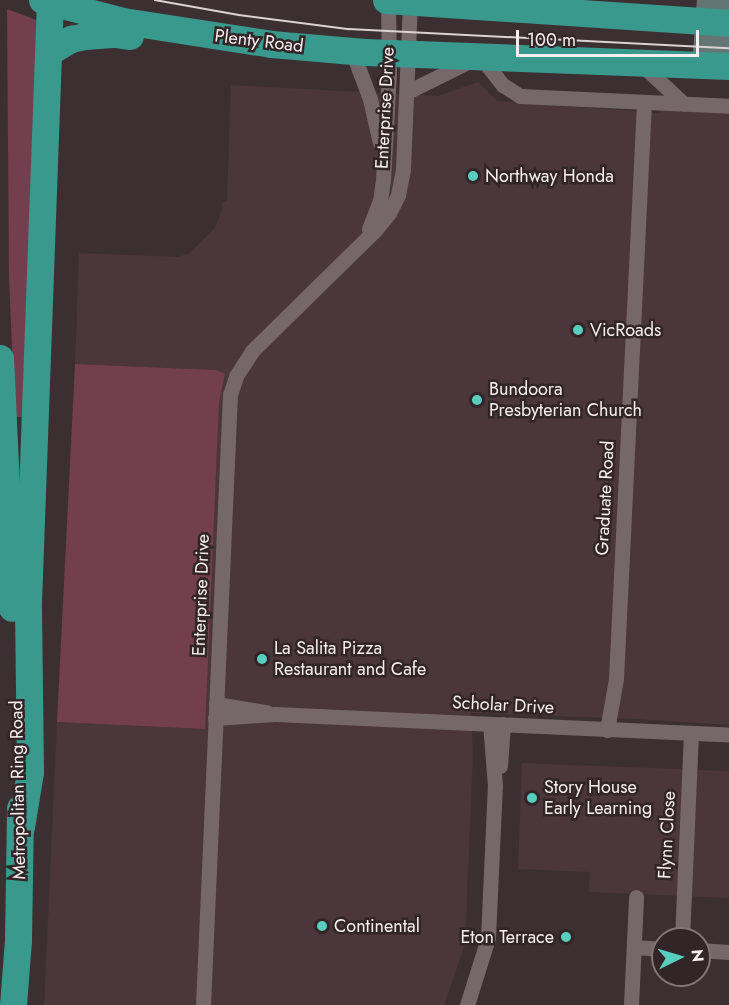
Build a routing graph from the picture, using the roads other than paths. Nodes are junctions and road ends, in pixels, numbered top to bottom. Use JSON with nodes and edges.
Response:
{"nodes":[{"id":1,"x":394,"y":0,"type":"edge"},
{"id":2,"x":48,"y":6,"type":"edge"},
{"id":3,"x":717,"y":14,"type":"edge"},
{"id":4,"x":271,"y":44,"type":"junction"},
{"id":5,"x":60,"y":46,"type":"junction"},
{"id":6,"x":352,"y":51,"type":"junction"},
{"id":7,"x":398,"y":53,"type":"junction"},
{"id":8,"x":480,"y":57,"type":"junction"},
{"id":9,"x":642,"y":65,"type":"junction"},
{"id":10,"x":717,"y":66,"type":"edge"},
{"id":11,"x":407,"y":92,"type":"junction"},
{"id":12,"x":644,"y":103,"type":"junction"},
{"id":13,"x":684,"y":104,"type":"junction"},
{"id":14,"x":729,"y":106,"type":"edge"},
{"id":15,"x":384,"y":164,"type":"junction"},
{"id":16,"x":363,"y":239,"type":"junction"},
{"id":17,"x":0,"y":358,"type":"edge"},
{"id":18,"x":215,"y":711,"type":"junction"},
{"id":19,"x":497,"y":724,"type":"junction"},
{"id":20,"x":613,"y":730,"type":"junction"},
{"id":21,"x":691,"y":734,"type":"junction"},
{"id":22,"x":729,"y":735,"type":"edge"},
{"id":23,"x":21,"y":827,"type":"junction"},
{"id":24,"x":636,"y":897,"type":"dead end"},
{"id":25,"x":683,"y":927,"type":"edge"},
{"id":26,"x":634,"y":947,"type":"junction"},
{"id":27,"x":651,"y":948,"type":"edge"},
{"id":28,"x":711,"y":951,"type":"edge"},
{"id":29,"x":729,"y":952,"type":"edge"},
{"id":30,"x":13,"y":1005,"type":"edge"},
{"id":31,"x":203,"y":1005,"type":"edge"},
{"id":32,"x":467,"y":1005,"type":"edge"},
{"id":33,"x":632,"y":1005,"type":"edge"}],
"edges":[{"from":1,"to":3,"type":"highway"},
{"from":1,"to":7,"type":"street","name":"Enterprise Drive"},
{"from":1,"to":7,"type":"street","name":"Enterprise Drive"},
{"from":2,"to":4,"type":"highway","name":"Plenty Road"},
{"from":2,"to":5,"type":"highway"},
{"from":3,"to":10,"type":"street"},
{"from":4,"to":5,"type":"highway"},
{"from":4,"to":6,"type":"highway","name":"Plenty Road"},
{"from":5,"to":23,"type":"highway"},
{"from":6,"to":7,"type":"highway","name":"Plenty Road"},
{"from":6,"to":15,"type":"street"},
{"from":7,"to":8,"type":"highway","name":"Plenty Road"},
{"from":7,"to":11,"type":"street","name":"Enterprise Drive"},
{"from":7,"to":15,"type":"street","name":"Enterprise Drive"},
{"from":8,"to":9,"type":"highway","name":"Plenty Road"},
{"from":8,"to":11,"type":"street"},
{"from":8,"to":12,"type":"street"},
{"from":9,"to":10,"type":"highway","name":"Plenty Road"},
{"from":9,"to":13,"type":"street"},
{"from":11,"to":16,"type":"street","name":"Enterprise Drive"},
{"from":12,"to":13,"type":"street"},
{"from":12,"to":20,"type":"street","name":"Graduate Road"},
{"from":13,"to":14,"type":"street"},
{"from":15,"to":16,"type":"street","name":"Enterprise Drive"},
{"from":16,"to":18,"type":"street","name":"Enterprise Drive"},
{"from":17,"to":23,"type":"highway","name":"Metropolitan Ring Road"},
{"from":18,"to":19,"type":"street","name":"Scholar Drive"},
{"from":18,"to":31,"type":"street","name":"Enterprise Drive"},
{"from":19,"to":20,"type":"street","name":"Scholar Drive"},
{"from":19,"to":32,"type":"street"},
{"from":20,"to":21,"type":"street","name":"Scholar Drive"},
{"from":21,"to":22,"type":"street","name":"Scholar Drive"},
{"from":21,"to":25,"type":"street","name":"Flynn Close"},
{"from":23,"to":30,"type":"highway","name":"Metropolitan Ring Road"},
{"from":24,"to":26,"type":"street"},
{"from":26,"to":27,"type":"street"},
{"from":26,"to":33,"type":"street"},
{"from":28,"to":29,"type":"street"}]}
